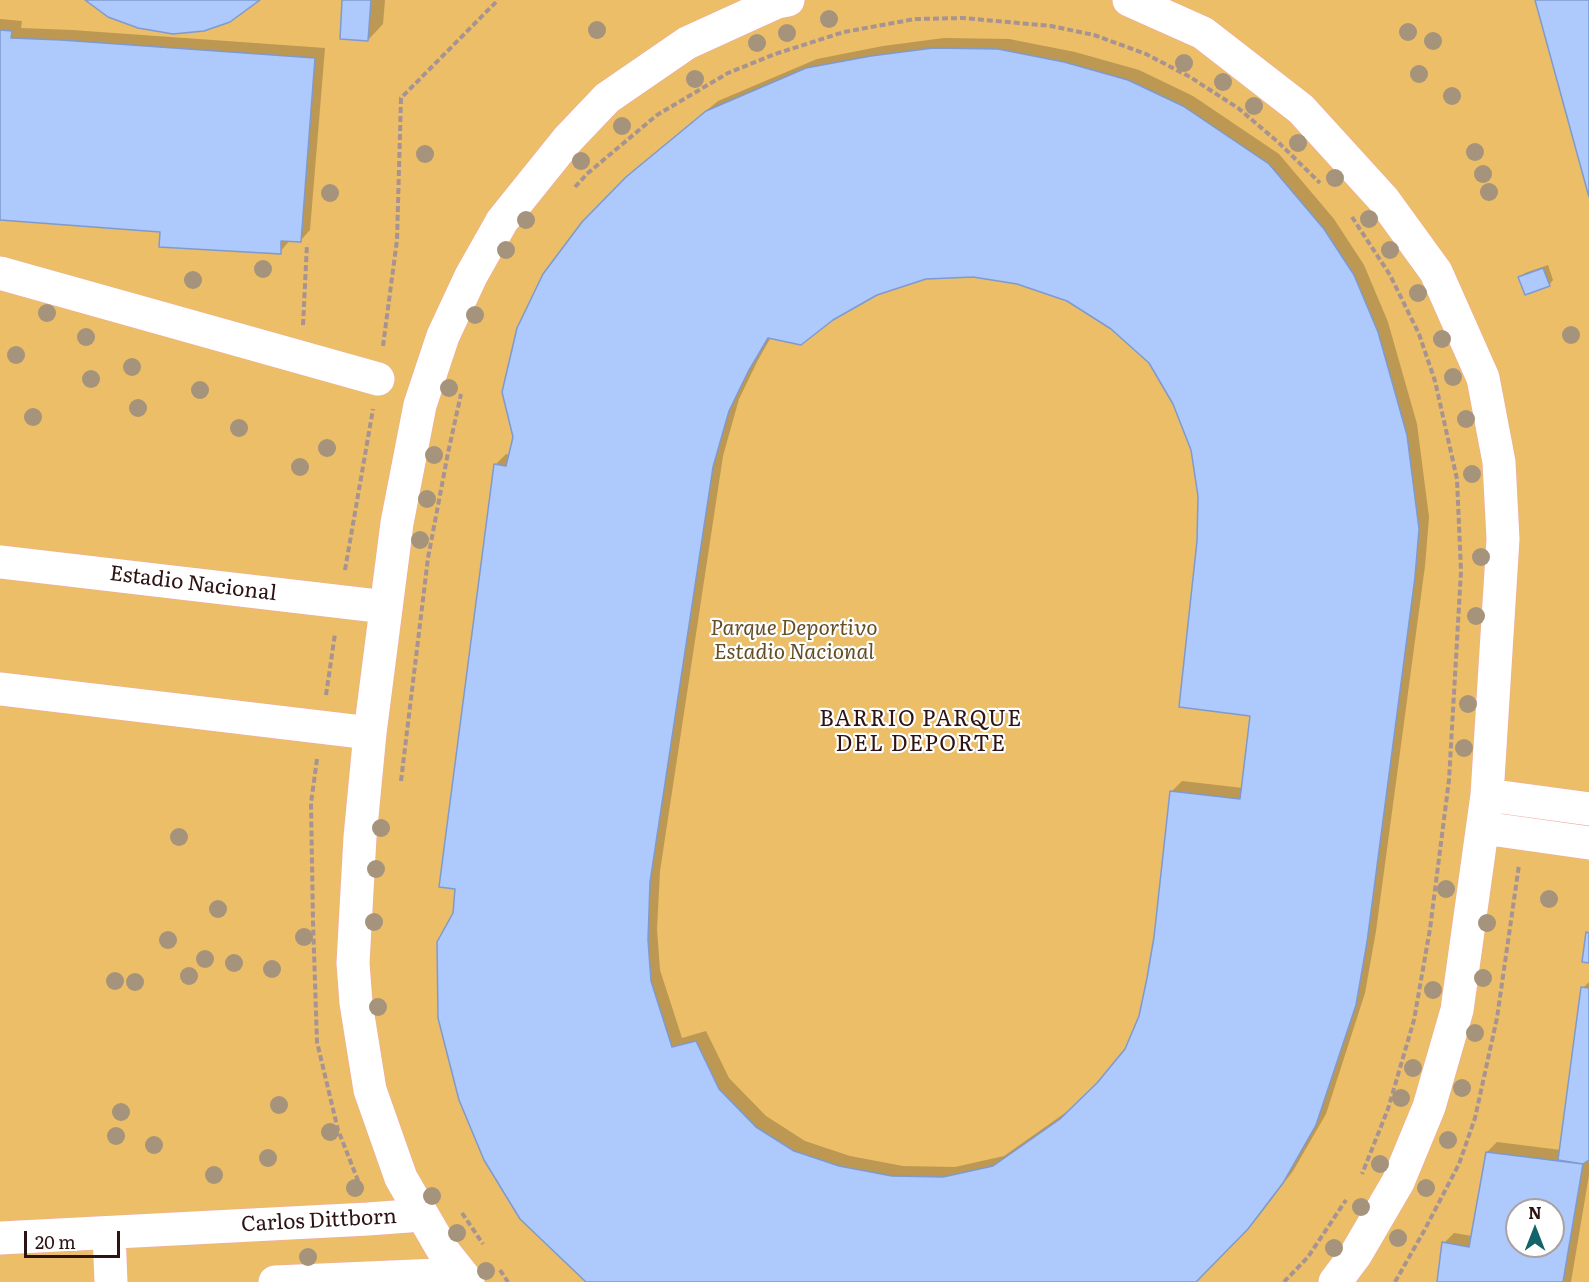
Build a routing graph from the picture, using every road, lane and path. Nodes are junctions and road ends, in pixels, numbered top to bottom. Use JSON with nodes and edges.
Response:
{"nodes":[{"id":1,"x":788,"y":0,"type":"edge"},
{"id":2,"x":1129,"y":0,"type":"edge"},
{"id":3,"x":1321,"y":183,"type":"dead end"},
{"id":4,"x":573,"y":190,"type":"dead end"},
{"id":5,"x":1346,"y":208,"type":"dead end"},
{"id":6,"x":307,"y":244,"type":"dead end"},
{"id":7,"x":0,"y":273,"type":"edge"},
{"id":8,"x":301,"y":357,"type":"junction"},
{"id":9,"x":378,"y":379,"type":"dead end"},
{"id":10,"x":464,"y":384,"type":"dead end"},
{"id":11,"x":0,"y":562,"type":"edge"},
{"id":12,"x":386,"y":607,"type":"junction"},
{"id":13,"x":0,"y":689,"type":"edge"},
{"id":14,"x":370,"y":734,"type":"junction"},
{"id":15,"x":400,"y":789,"type":"dead end"},
{"id":16,"x":1487,"y":795,"type":"junction"},
{"id":17,"x":1589,"y":809,"type":"edge"},
{"id":18,"x":1483,"y":828,"type":"junction"},
{"id":19,"x":1589,"y":843,"type":"edge"},
{"id":20,"x":1359,"y":1181,"type":"dead end"},
{"id":21,"x":1353,"y":1190,"type":"dead end"},
{"id":22,"x":462,"y":1213,"type":"dead end"},
{"id":23,"x":422,"y":1215,"type":"junction"},
{"id":24,"x":109,"y":1233,"type":"junction"},
{"id":25,"x":0,"y":1238,"type":"edge"},
{"id":26,"x":489,"y":1252,"type":"dead end"},
{"id":27,"x":495,"y":1262,"type":"dead end"},
{"id":28,"x":464,"y":1278,"type":"edge"},
{"id":29,"x":344,"y":1280,"type":"edge"},
{"id":30,"x":111,"y":1282,"type":"edge"},
{"id":31,"x":274,"y":1282,"type":"edge"},
{"id":32,"x":508,"y":1282,"type":"edge"},
{"id":33,"x":1284,"y":1282,"type":"edge"},
{"id":34,"x":1335,"y":1282,"type":"edge"}],
"edges":[{"from":1,"to":12,"type":"street"},
{"from":2,"to":16,"type":"street"},
{"from":3,"to":4,"type":"path"},
{"from":5,"to":20,"type":"path"},
{"from":6,"to":8,"type":"path"},
{"from":7,"to":8,"type":"street"},
{"from":8,"to":9,"type":"street"},
{"from":10,"to":15,"type":"path"},
{"from":11,"to":12,"type":"street","name":"Estadio Nacional"},
{"from":12,"to":14,"type":"street"},
{"from":13,"to":14,"type":"street"},
{"from":14,"to":23,"type":"street"},
{"from":16,"to":17,"type":"street"},
{"from":16,"to":18,"type":"street"},
{"from":18,"to":19,"type":"street"},
{"from":18,"to":34,"type":"street"},
{"from":21,"to":33,"type":"path"},
{"from":22,"to":26,"type":"path"},
{"from":23,"to":24,"type":"street","name":"Carlos Dittborn"},
{"from":23,"to":28,"type":"street"},
{"from":24,"to":25,"type":"street","name":"Carlos Dittborn"},
{"from":24,"to":30,"type":"street"},
{"from":27,"to":32,"type":"path"},
{"from":28,"to":29,"type":"street"},
{"from":29,"to":31,"type":"street"}]}
